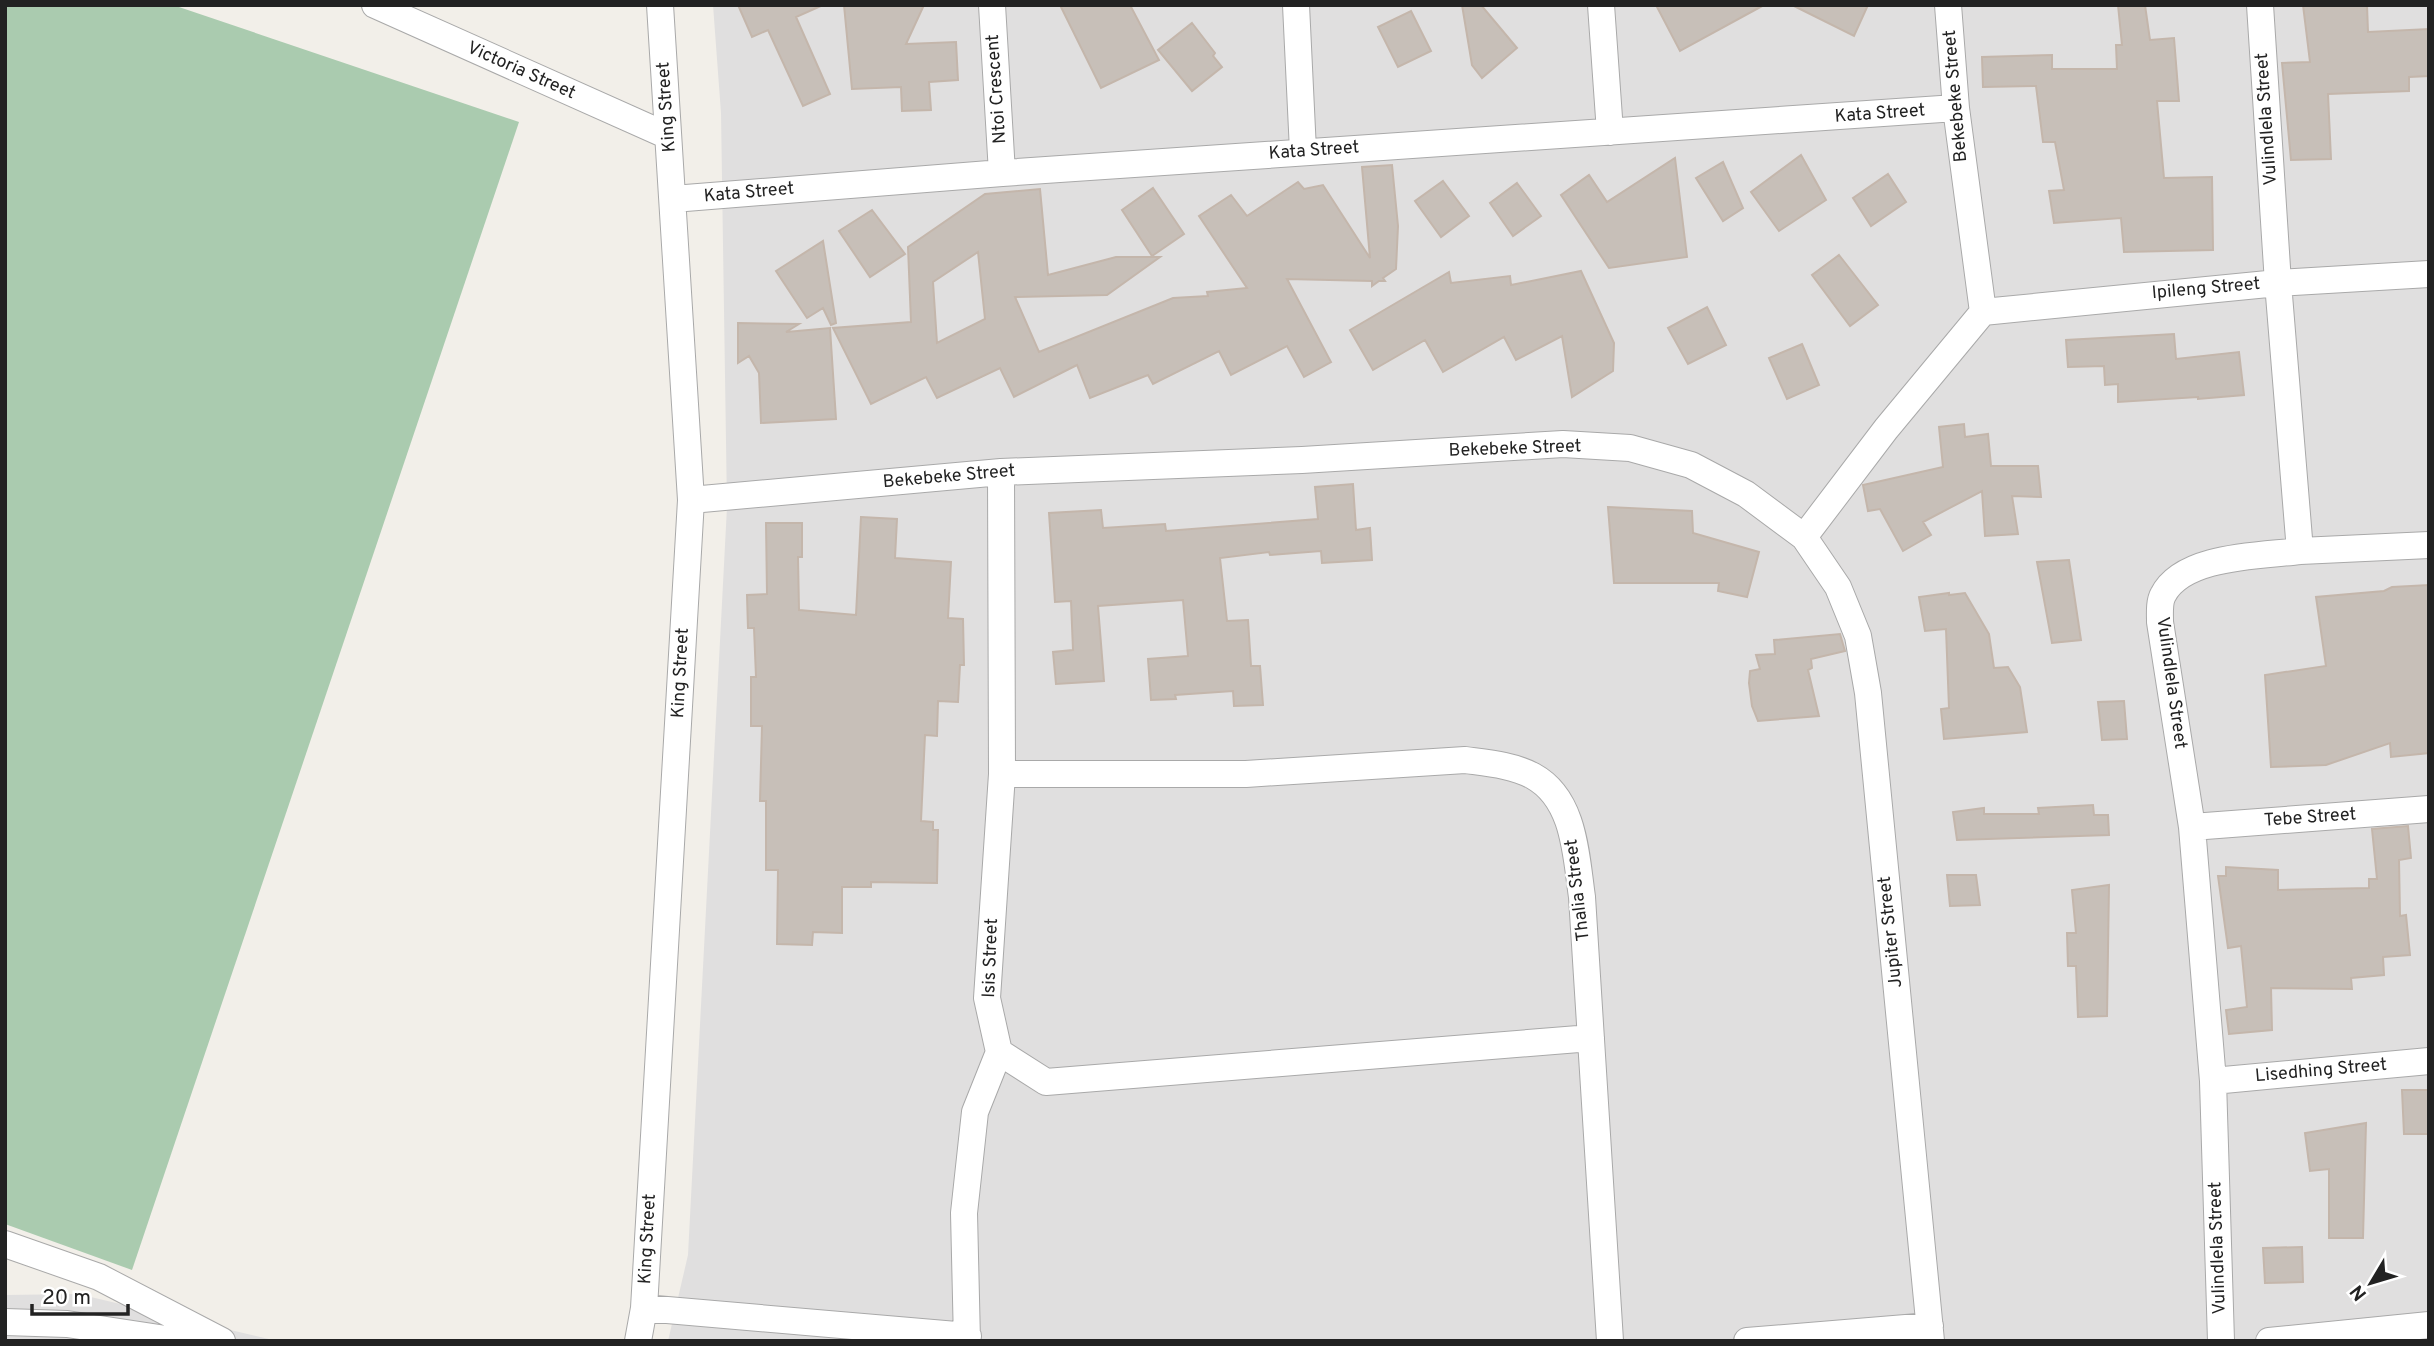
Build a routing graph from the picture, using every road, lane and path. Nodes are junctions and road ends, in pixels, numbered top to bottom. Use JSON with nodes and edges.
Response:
{"nodes":[{"id":1,"x":374,"y":5,"type":"edge"},
{"id":2,"x":660,"y":5,"type":"edge"},
{"id":3,"x":992,"y":5,"type":"edge"},
{"id":4,"x":1296,"y":5,"type":"edge"},
{"id":5,"x":1601,"y":5,"type":"edge"},
{"id":6,"x":1948,"y":5,"type":"edge"},
{"id":7,"x":2260,"y":5,"type":"edge"},
{"id":8,"x":1956,"y":108,"type":"junction"},
{"id":9,"x":1610,"y":132,"type":"junction"},
{"id":10,"x":668,"y":136,"type":"junction"},
{"id":11,"x":1303,"y":151,"type":"junction"},
{"id":12,"x":1002,"y":173,"type":"junction"},
{"id":13,"x":674,"y":199,"type":"junction"},
{"id":14,"x":2429,"y":274,"type":"edge"},
{"id":15,"x":2278,"y":283,"type":"junction"},
{"id":16,"x":1983,"y":312,"type":"junction"},
{"id":17,"x":1001,"y":472,"type":"junction"},
{"id":18,"x":691,"y":500,"type":"junction"},
{"id":19,"x":1804,"y":537,"type":"junction"},
{"id":20,"x":2429,"y":545,"type":"edge"},
{"id":21,"x":2300,"y":551,"type":"junction"},
{"id":22,"x":1002,"y":774,"type":"junction"},
{"id":23,"x":2429,"y":809,"type":"edge"},
{"id":24,"x":2192,"y":827,"type":"junction"},
{"id":25,"x":1591,"y":1038,"type":"junction"},
{"id":26,"x":999,"y":1052,"type":"junction"},
{"id":27,"x":2429,"y":1061,"type":"edge"},
{"id":28,"x":2213,"y":1081,"type":"junction"},
{"id":29,"x":5,"y":1244,"type":"edge"},
{"id":30,"x":644,"y":1308,"type":"junction"},
{"id":31,"x":5,"y":1322,"type":"edge"},
{"id":32,"x":2429,"y":1325,"type":"edge"},
{"id":33,"x":1930,"y":1333,"type":"edge"},
{"id":34,"x":968,"y":1338,"type":"edge"},
{"id":35,"x":179,"y":1341,"type":"edge"},
{"id":36,"x":222,"y":1341,"type":"edge"},
{"id":37,"x":638,"y":1341,"type":"edge"},
{"id":38,"x":1610,"y":1341,"type":"edge"},
{"id":39,"x":1747,"y":1341,"type":"edge"},
{"id":40,"x":2221,"y":1341,"type":"edge"},
{"id":41,"x":2269,"y":1341,"type":"edge"}],
"edges":[{"from":1,"to":10,"type":"street","name":"Victoria Street"},
{"from":2,"to":10,"type":"street","name":"King Street"},
{"from":3,"to":12,"type":"street","name":"Ntoi Crescent"},
{"from":4,"to":11,"type":"street"},
{"from":5,"to":9,"type":"street"},
{"from":6,"to":8,"type":"street","name":"Bekebeke Street"},
{"from":7,"to":15,"type":"street","name":"Vulindlela Street"},
{"from":8,"to":9,"type":"street","name":"Kata Street"},
{"from":8,"to":16,"type":"street","name":"Bekebeke Street"},
{"from":9,"to":11,"type":"street","name":"Kata Street"},
{"from":10,"to":13,"type":"street","name":"King Street"},
{"from":11,"to":12,"type":"street","name":"Kata Street"},
{"from":12,"to":13,"type":"street","name":"Kata Street"},
{"from":13,"to":18,"type":"street","name":"King Street"},
{"from":14,"to":15,"type":"street","name":"Ipileng Street"},
{"from":15,"to":16,"type":"street","name":"Ipileng Street"},
{"from":15,"to":21,"type":"street","name":"Vulindlela Street"},
{"from":16,"to":19,"type":"street"},
{"from":17,"to":18,"type":"street","name":"Bekebeke Street"},
{"from":17,"to":19,"type":"street","name":"Bekebeke Street"},
{"from":17,"to":22,"type":"street","name":"Isis Street"},
{"from":18,"to":30,"type":"street","name":"King Street"},
{"from":19,"to":33,"type":"street","name":"Jupiter Street"},
{"from":20,"to":21,"type":"street"},
{"from":21,"to":24,"type":"street","name":"Vulindlela Street"},
{"from":22,"to":25,"type":"street","name":"Thalia Street"},
{"from":22,"to":26,"type":"street","name":"Isis Street"},
{"from":23,"to":24,"type":"street","name":"Tebe Street"},
{"from":24,"to":28,"type":"street","name":"Vulindlela Street"},
{"from":25,"to":26,"type":"street"},
{"from":25,"to":38,"type":"street","name":"Thalia Street"},
{"from":26,"to":34,"type":"street"},
{"from":27,"to":28,"type":"street","name":"Lisedhing Street"},
{"from":28,"to":40,"type":"street","name":"Vulindlela Street"},
{"from":29,"to":36,"type":"street"},
{"from":30,"to":34,"type":"street"},
{"from":30,"to":37,"type":"street","name":"King Street"},
{"from":31,"to":35,"type":"street"},
{"from":32,"to":41,"type":"street"},
{"from":33,"to":39,"type":"street"}]}
